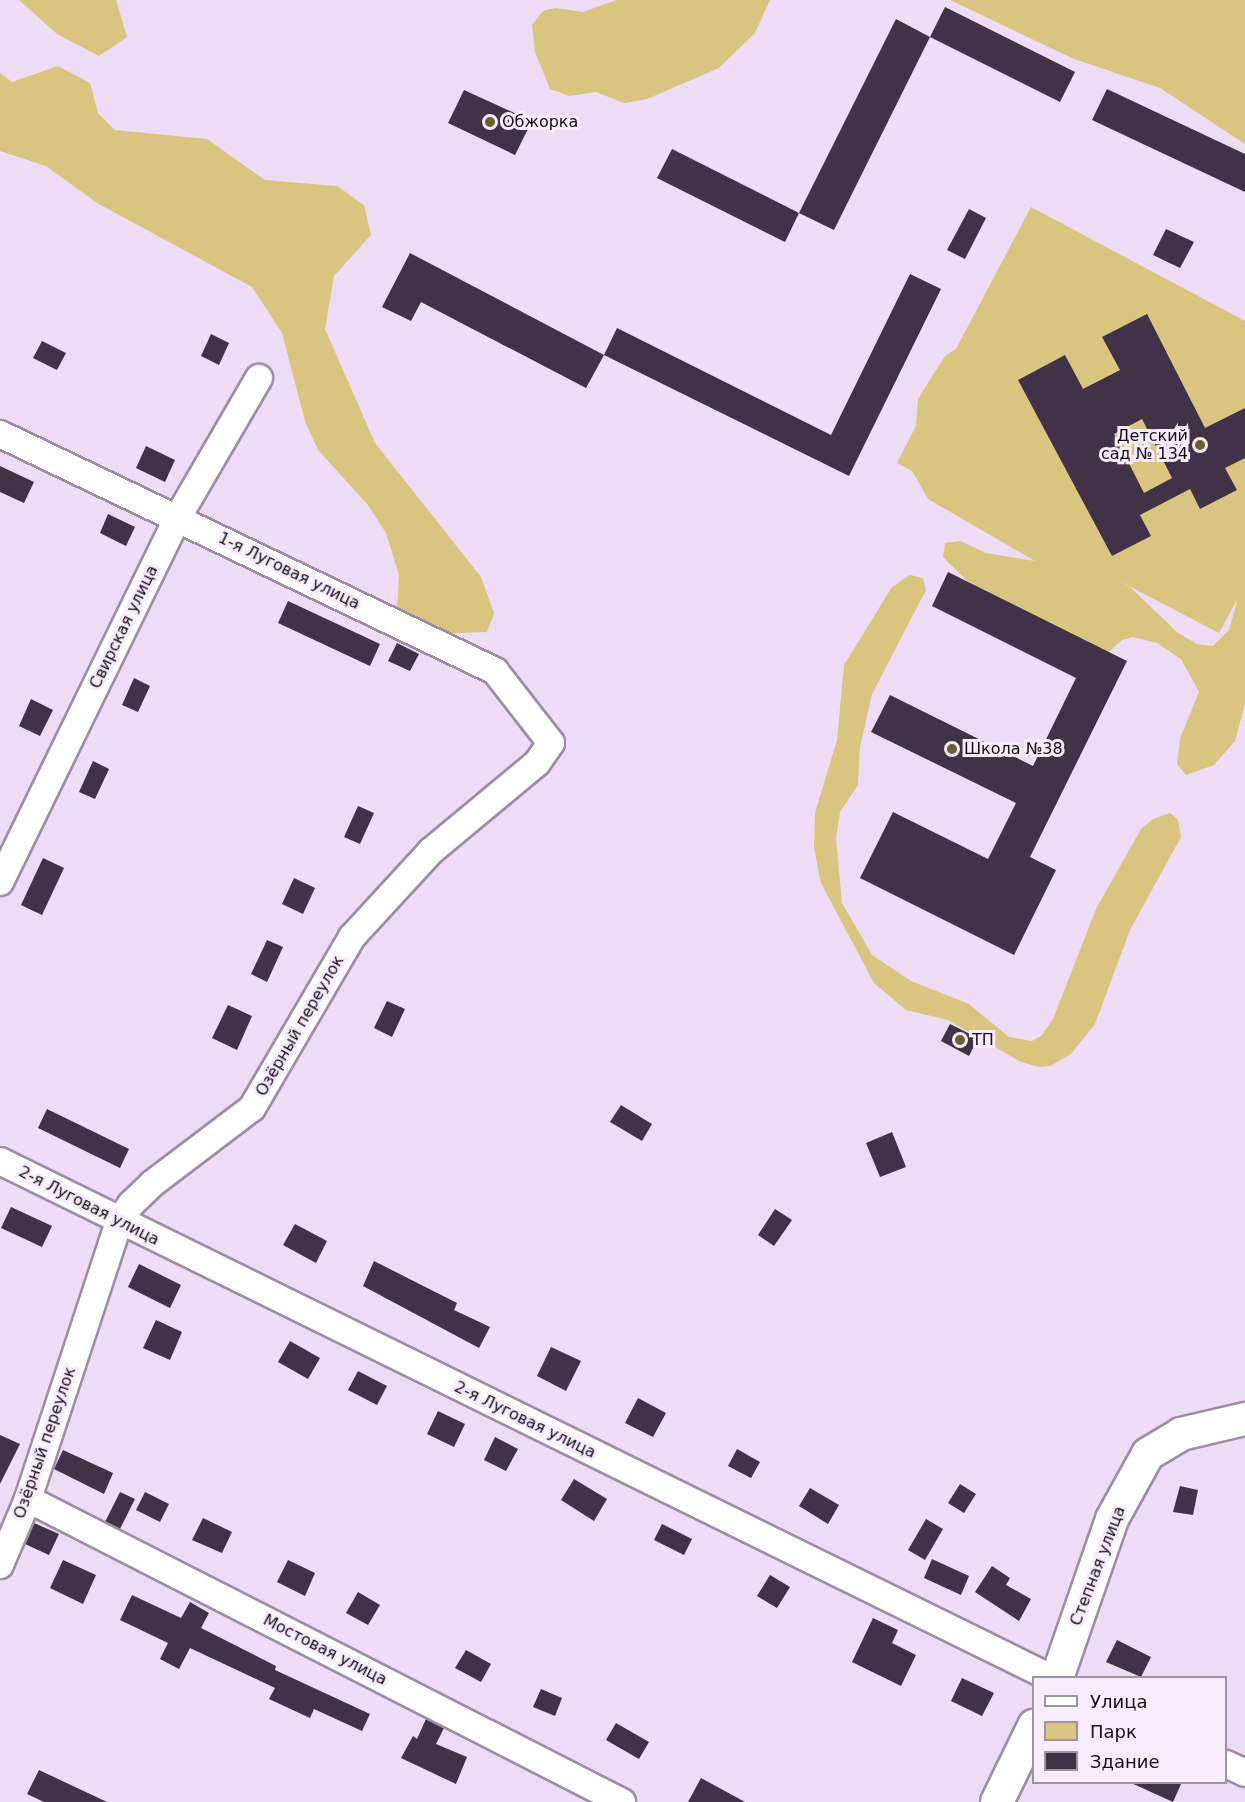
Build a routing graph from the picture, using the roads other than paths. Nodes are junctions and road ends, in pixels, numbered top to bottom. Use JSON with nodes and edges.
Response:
{"nodes":[{"id":1,"x":259,"y":378,"type":"dead end"},
{"id":2,"x":0,"y":434,"type":"edge"},
{"id":3,"x":178,"y":517,"type":"junction"},
{"id":4,"x":551,"y":743,"type":"joint"},
{"id":5,"x":0,"y":882,"type":"edge"},
{"id":6,"x":0,"y":1161,"type":"edge"},
{"id":7,"x":119,"y":1222,"type":"junction"},
{"id":8,"x":1245,"y":1419,"type":"edge"},
{"id":9,"x":28,"y":1499,"type":"junction"},
{"id":10,"x":0,"y":1564,"type":"edge"},
{"id":11,"x":1049,"y":1676,"type":"edge"},
{"id":12,"x":1057,"y":1676,"type":"edge"},
{"id":13,"x":1032,"y":1730,"type":"edge"},
{"id":14,"x":1227,"y":1764,"type":"edge"},
{"id":15,"x":1245,"y":1773,"type":"edge"},
{"id":16,"x":622,"y":1802,"type":"edge"},
{"id":17,"x":997,"y":1802,"type":"edge"}],
"edges":[{"from":1,"to":3,"type":"street","name":"Свирская улица"},
{"from":2,"to":3,"type":"street","name":"1-я Луговая улица"},
{"from":3,"to":4,"type":"street","name":"1-я Луговая улица"},
{"from":3,"to":5,"type":"street","name":"Свирская улица"},
{"from":4,"to":7,"type":"street","name":"Озёрный переулок"},
{"from":6,"to":7,"type":"street","name":"2-я Луговая улица"},
{"from":7,"to":9,"type":"street","name":"Озёрный переулок"},
{"from":7,"to":11,"type":"street","name":"2-я Луговая улица"},
{"from":8,"to":12,"type":"street","name":"Степная улица"},
{"from":9,"to":10,"type":"street","name":"Озёрный переулок"},
{"from":9,"to":16,"type":"street","name":"Мостовая улица"},
{"from":13,"to":17,"type":"street"},
{"from":14,"to":15,"type":"street"}]}
